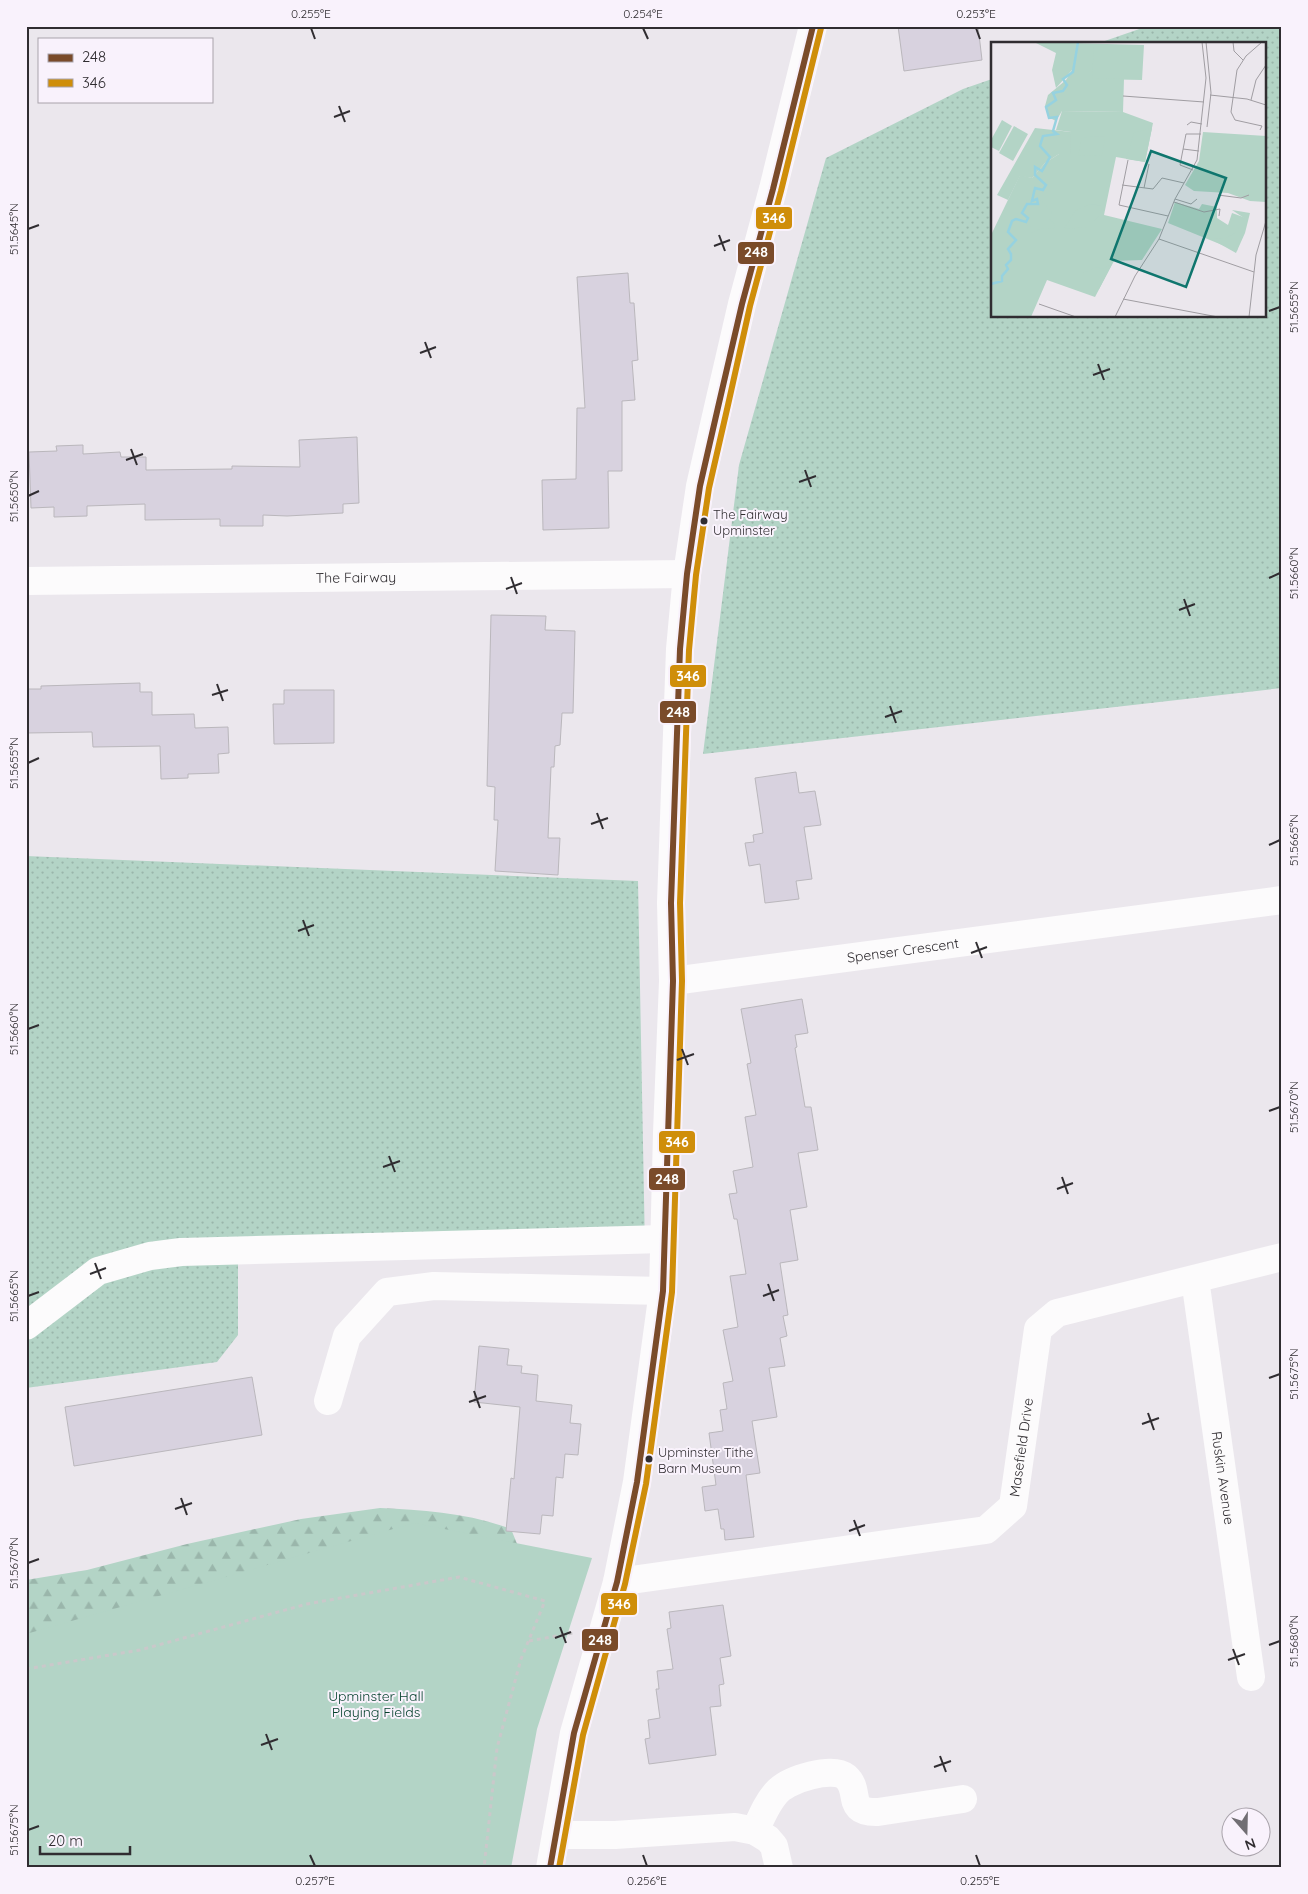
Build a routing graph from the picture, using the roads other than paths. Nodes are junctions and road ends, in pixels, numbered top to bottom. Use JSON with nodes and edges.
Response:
{"nodes":[{"id":1,"x":813,"y":26,"type":"edge"},
{"id":2,"x":687,"y":574,"type":"junction"},
{"id":3,"x":26,"y":581,"type":"edge"},
{"id":4,"x":1282,"y":900,"type":"edge"},
{"id":5,"x":673,"y":981,"type":"junction"},
{"id":6,"x":664,"y":1239,"type":"junction"},
{"id":7,"x":1282,"y":1257,"type":"edge"},
{"id":8,"x":1195,"y":1279,"type":"junction"},
{"id":9,"x":663,"y":1292,"type":"junction"},
{"id":10,"x":26,"y":1326,"type":"edge"},
{"id":11,"x":328,"y":1401,"type":"dead end"},
{"id":12,"x":618,"y":1582,"type":"junction"},
{"id":13,"x":1251,"y":1677,"type":"dead end"},
{"id":14,"x":963,"y":1799,"type":"dead end"},
{"id":15,"x":755,"y":1831,"type":"junction"},
{"id":16,"x":556,"y":1835,"type":"junction"},
{"id":17,"x":550,"y":1868,"type":"edge"},
{"id":18,"x":779,"y":1868,"type":"edge"}],
"edges":[{"from":1,"to":2,"type":"street"},
{"from":2,"to":3,"type":"street","name":"The Fairway"},
{"from":2,"to":5,"type":"street"},
{"from":4,"to":5,"type":"street","name":"Spenser Crescent"},
{"from":5,"to":6,"type":"street"},
{"from":6,"to":9,"type":"street"},
{"from":6,"to":10,"type":"street"},
{"from":7,"to":8,"type":"street","name":"Masefield Drive"},
{"from":8,"to":12,"type":"street","name":"Masefield Drive"},
{"from":8,"to":13,"type":"street","name":"Ruskin Avenue"},
{"from":9,"to":11,"type":"street"},
{"from":9,"to":12,"type":"street"},
{"from":12,"to":16,"type":"street"},
{"from":14,"to":15,"type":"street"},
{"from":15,"to":16,"type":"street"},
{"from":15,"to":18,"type":"street"},
{"from":16,"to":17,"type":"street"}]}
